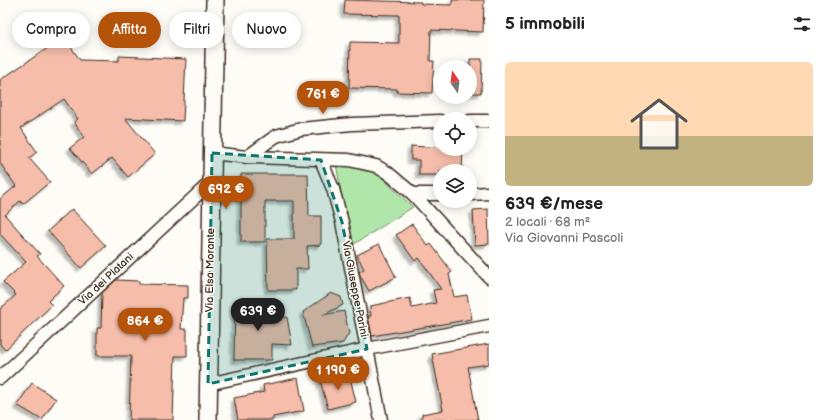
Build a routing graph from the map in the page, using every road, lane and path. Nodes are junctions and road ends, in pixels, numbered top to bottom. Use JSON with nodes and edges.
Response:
{"nodes":[{"id":1,"x":215,"y":0,"type":"edge"},
{"id":2,"x":433,"y":121,"type":"edge"},
{"id":3,"x":477,"y":121,"type":"edge"},
{"id":4,"x":489,"y":121,"type":"edge"},
{"id":5,"x":212,"y":153,"type":"junction"},
{"id":6,"x":247,"y":157,"type":"junction"},
{"id":7,"x":321,"y":160,"type":"junction"},
{"id":8,"x":212,"y":181,"type":"junction"},
{"id":9,"x":413,"y":194,"type":"junction"},
{"id":10,"x":433,"y":194,"type":"edge"},
{"id":11,"x":477,"y":194,"type":"edge"},
{"id":12,"x":489,"y":194,"type":"edge"},
{"id":13,"x":489,"y":277,"type":"edge"},
{"id":14,"x":489,"y":326,"type":"edge"},
{"id":15,"x":367,"y":349,"type":"junction"},
{"id":16,"x":0,"y":378,"type":"edge"},
{"id":17,"x":208,"y":384,"type":"junction"},
{"id":18,"x":208,"y":420,"type":"edge"},
{"id":19,"x":381,"y":420,"type":"edge"}],
"edges":[{"from":1,"to":5,"type":"street","name":"Via Elsa Morante"},
{"from":2,"to":6,"type":"street"},
{"from":3,"to":4,"type":"street"},
{"from":5,"to":6,"type":"street"},
{"from":5,"to":8,"type":"street","name":"Via Elsa Morante"},
{"from":6,"to":7,"type":"street"},
{"from":7,"to":9,"type":"street"},
{"from":7,"to":15,"type":"street","name":"Via Giuseppe Parini"},
{"from":8,"to":16,"type":"street","name":"Via dei Platani"},
{"from":8,"to":17,"type":"street","name":"Via Elsa Morante"},
{"from":9,"to":10,"type":"street"},
{"from":9,"to":13,"type":"street"},
{"from":11,"to":12,"type":"street"},
{"from":14,"to":15,"type":"street"},
{"from":15,"to":17,"type":"street"},
{"from":15,"to":19,"type":"street","name":"Via Giuseppe Parini"},
{"from":17,"to":18,"type":"street","name":"Via Elsa Morante"}]}
